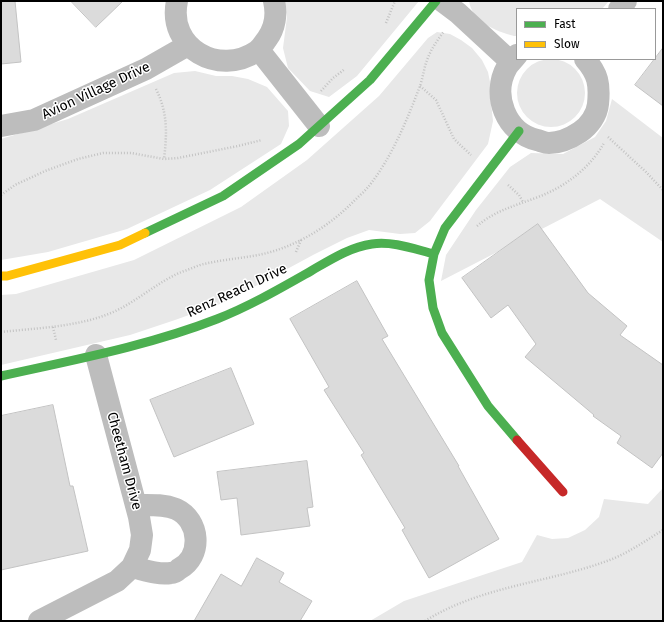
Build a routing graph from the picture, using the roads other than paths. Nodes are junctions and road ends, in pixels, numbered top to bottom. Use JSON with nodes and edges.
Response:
{"nodes":[{"id":1,"x":177,"y":1,"type":"edge"},
{"id":2,"x":274,"y":1,"type":"edge"},
{"id":3,"x":436,"y":1,"type":"edge"},
{"id":4,"x":450,"y":7,"type":"edge"},
{"id":5,"x":188,"y":45,"type":"junction"},
{"id":6,"x":259,"y":50,"type":"junction"},
{"id":7,"x":514,"y":59,"type":"edge"},
{"id":8,"x":586,"y":60,"type":"edge"},
{"id":9,"x":1,"y":126,"type":"edge"},
{"id":10,"x":319,"y":126,"type":"junction"},
{"id":11,"x":519,"y":131,"type":"junction"},
{"id":12,"x":434,"y":254,"type":"junction"},
{"id":13,"x":1,"y":276,"type":"edge"},
{"id":14,"x":96,"y":355,"type":"junction"},
{"id":15,"x":1,"y":376,"type":"edge"},
{"id":16,"x":563,"y":492,"type":"dead end"},
{"id":17,"x":136,"y":505,"type":"junction"},
{"id":18,"x":132,"y":567,"type":"junction"},
{"id":19,"x":39,"y":621,"type":"edge"}],
"edges":[{"from":1,"to":5,"type":"street"},
{"from":2,"to":6,"type":"street"},
{"from":3,"to":10,"type":"street"},
{"from":4,"to":7,"type":"street"},
{"from":5,"to":6,"type":"street"},
{"from":5,"to":9,"type":"street","name":"Avion Village Drive"},
{"from":6,"to":10,"type":"street"},
{"from":7,"to":11,"type":"street"},
{"from":8,"to":11,"type":"street"},
{"from":10,"to":13,"type":"street"},
{"from":11,"to":12,"type":"street"},
{"from":12,"to":14,"type":"street","name":"Renz Reach Drive"},
{"from":12,"to":16,"type":"street"},
{"from":14,"to":15,"type":"street","name":"Renz Reach Drive"},
{"from":14,"to":17,"type":"street","name":"Cheetham Drive"},
{"from":17,"to":18,"type":"street","name":"Cheetham Drive"},
{"from":17,"to":18,"type":"street"},
{"from":18,"to":19,"type":"street"}]}
